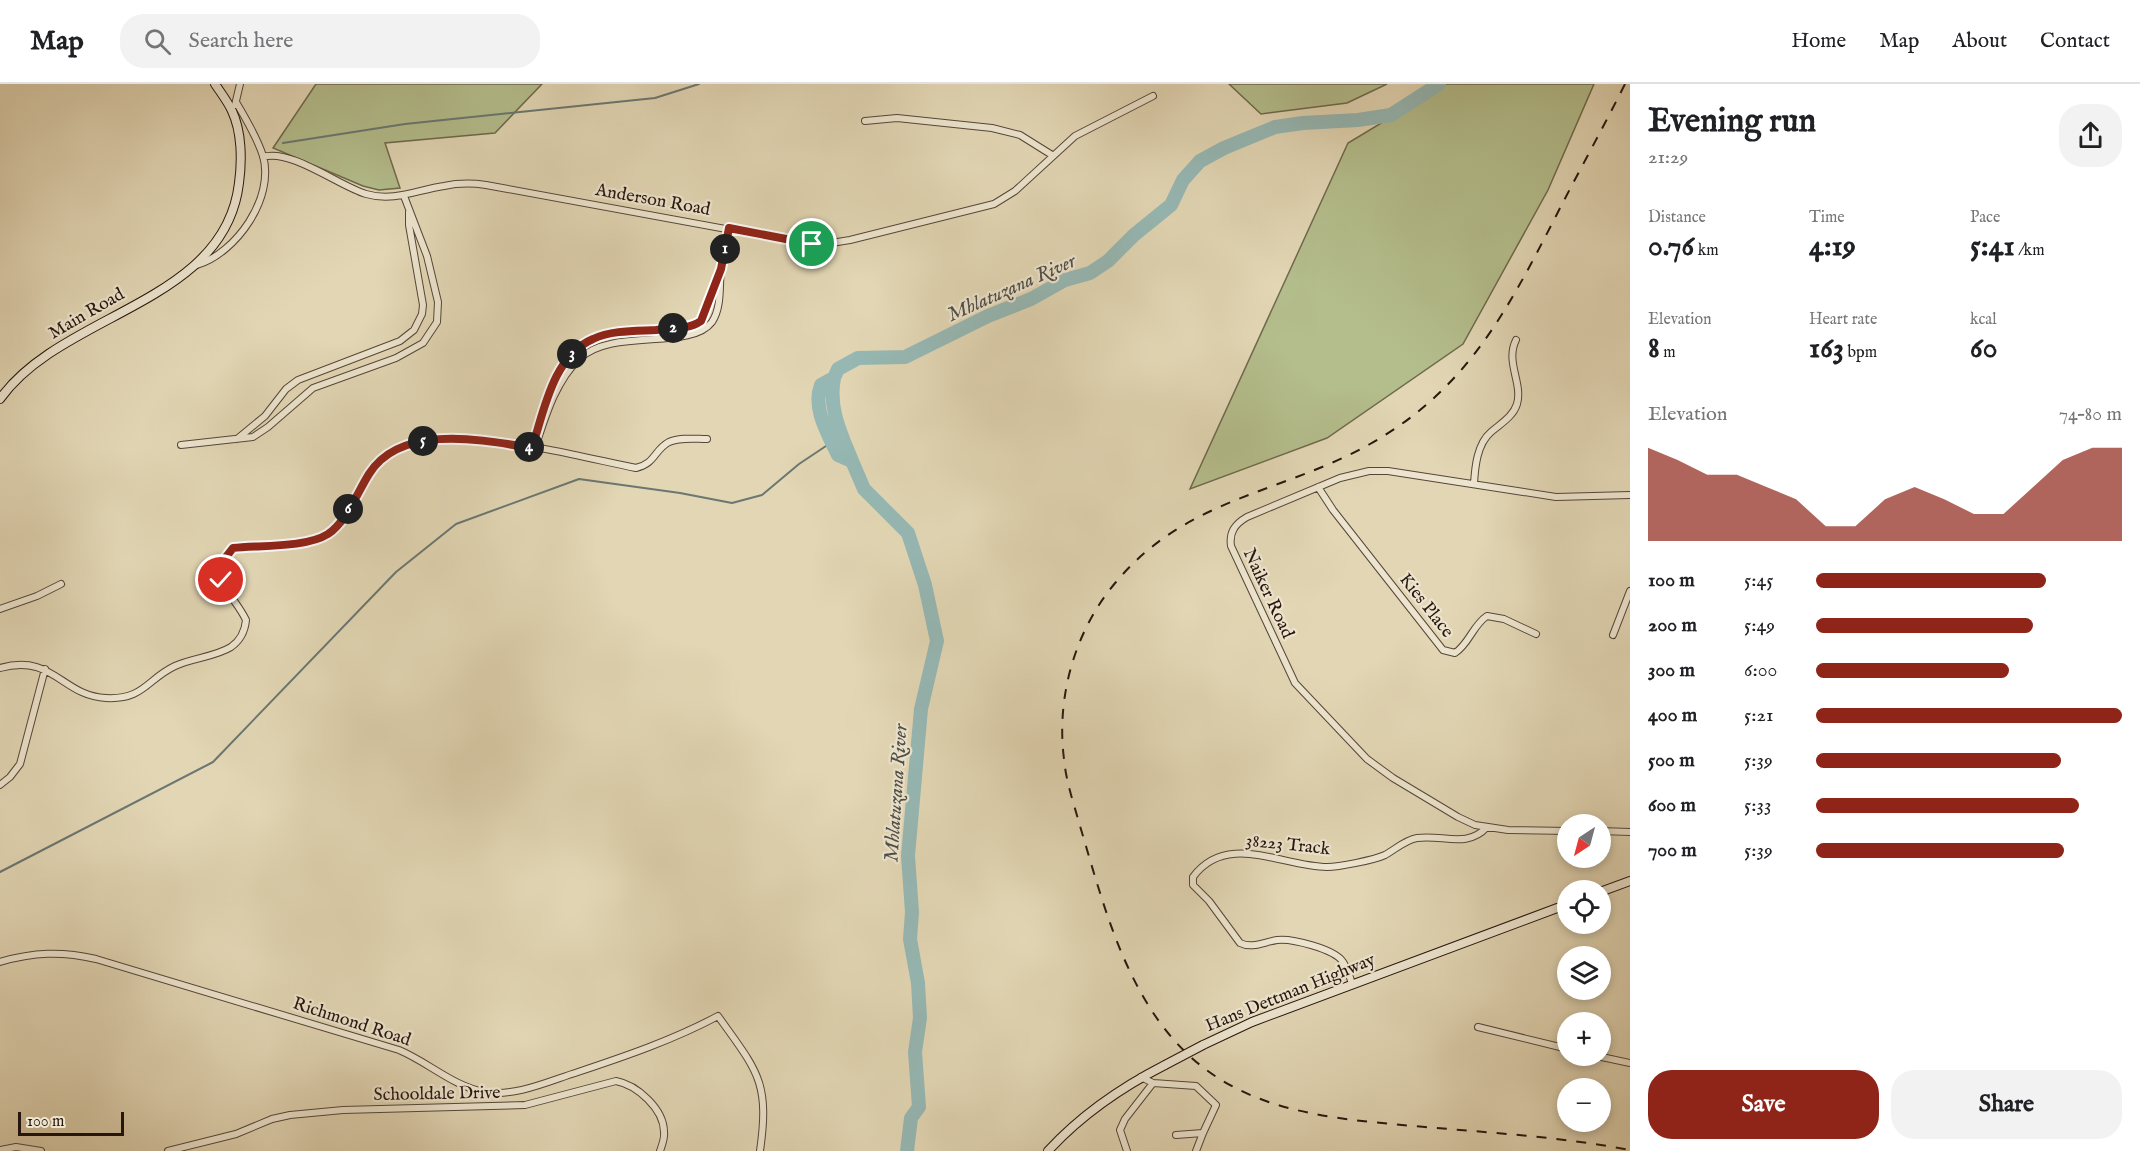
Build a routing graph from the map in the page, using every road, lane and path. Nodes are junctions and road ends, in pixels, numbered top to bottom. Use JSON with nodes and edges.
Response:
{"nodes":[{"id":1,"x":215,"y":84,"type":"edge"},
{"id":2,"x":240,"y":84,"type":"edge"},
{"id":3,"x":1153,"y":96,"type":"dead end"},
{"id":4,"x":236,"y":102,"type":"junction"},
{"id":5,"x":232,"y":112,"type":"junction"},
{"id":6,"x":866,"y":121,"type":"dead end"},
{"id":7,"x":1052,"y":155,"type":"junction"},
{"id":8,"x":263,"y":157,"type":"junction"},
{"id":9,"x":404,"y":196,"type":"junction"},
{"id":10,"x":410,"y":209,"type":"junction"},
{"id":11,"x":729,"y":228,"type":"junction"},
{"id":12,"x":197,"y":265,"type":"junction"},
{"id":13,"x":1516,"y":340,"type":"dead end"},
{"id":14,"x":0,"y":399,"type":"edge"},
{"id":15,"x":237,"y":439,"type":"junction"},
{"id":16,"x":707,"y":439,"type":"dead end"},
{"id":17,"x":181,"y":445,"type":"dead end"},
{"id":18,"x":533,"y":448,"type":"junction"},
{"id":19,"x":1474,"y":484,"type":"junction"},
{"id":20,"x":1318,"y":487,"type":"junction"},
{"id":21,"x":1630,"y":495,"type":"edge"},
{"id":22,"x":61,"y":584,"type":"dead end"},
{"id":23,"x":1630,"y":591,"type":"edge"},
{"id":24,"x":0,"y":609,"type":"edge"},
{"id":25,"x":1536,"y":634,"type":"dead end"},
{"id":26,"x":1613,"y":635,"type":"dead end"},
{"id":27,"x":0,"y":668,"type":"edge"},
{"id":28,"x":45,"y":669,"type":"junction"},
{"id":29,"x":0,"y":785,"type":"edge"},
{"id":30,"x":1487,"y":827,"type":"junction"},
{"id":31,"x":1557,"y":831,"type":"edge"},
{"id":32,"x":1611,"y":831,"type":"edge"},
{"id":33,"x":1630,"y":832,"type":"edge"},
{"id":34,"x":1630,"y":881,"type":"edge"},
{"id":35,"x":1611,"y":888,"type":"edge"},
{"id":36,"x":1557,"y":908,"type":"edge"},
{"id":37,"x":0,"y":962,"type":"edge"},
{"id":38,"x":1353,"y":984,"type":"junction"},
{"id":39,"x":1478,"y":1027,"type":"dead end"},
{"id":40,"x":1557,"y":1046,"type":"edge"},
{"id":41,"x":1611,"y":1059,"type":"edge"},
{"id":42,"x":1630,"y":1063,"type":"edge"},
{"id":43,"x":1141,"y":1077,"type":"junction"},
{"id":44,"x":1153,"y":1083,"type":"junction"},
{"id":45,"x":1203,"y":1132,"type":"junction"},
{"id":46,"x":1176,"y":1135,"type":"dead end"},
{"id":47,"x":0,"y":1149,"type":"edge"},
{"id":48,"x":41,"y":1151,"type":"edge"},
{"id":49,"x":168,"y":1151,"type":"edge"},
{"id":50,"x":660,"y":1151,"type":"edge"},
{"id":51,"x":760,"y":1151,"type":"edge"},
{"id":52,"x":1048,"y":1151,"type":"edge"},
{"id":53,"x":1127,"y":1151,"type":"edge"},
{"id":54,"x":1196,"y":1151,"type":"edge"}],
"edges":[{"from":1,"to":5,"type":"street","name":"Main Road"},
{"from":2,"to":4,"type":"street"},
{"from":3,"to":7,"type":"street","name":"Anderson Road"},
{"from":4,"to":5,"type":"street"},
{"from":4,"to":8,"type":"street","name":"Main Road"},
{"from":5,"to":12,"type":"street","name":"Main Road"},
{"from":6,"to":7,"type":"street"},
{"from":7,"to":11,"type":"street","name":"Anderson Road"},
{"from":8,"to":9,"type":"street","name":"Anderson Road"},
{"from":8,"to":12,"type":"street","name":"Main Road"},
{"from":9,"to":10,"type":"street"},
{"from":9,"to":11,"type":"street","name":"Anderson Road"},
{"from":10,"to":15,"type":"street"},
{"from":10,"to":15,"type":"street"},
{"from":11,"to":18,"type":"street"},
{"from":12,"to":14,"type":"street","name":"Main Road"},
{"from":13,"to":19,"type":"street"},
{"from":15,"to":17,"type":"street"},
{"from":16,"to":18,"type":"street"},
{"from":18,"to":28,"type":"street"},
{"from":19,"to":20,"type":"street","name":"Naiker Road"},
{"from":19,"to":21,"type":"street","name":"Naiker Road"},
{"from":20,"to":25,"type":"street","name":"Kies Place"},
{"from":20,"to":30,"type":"street","name":"Naiker Road"},
{"from":22,"to":24,"type":"street"},
{"from":23,"to":26,"type":"street"},
{"from":27,"to":28,"type":"street"},
{"from":28,"to":29,"type":"street"},
{"from":30,"to":31,"type":"street","name":"Naiker Road"},
{"from":30,"to":38,"type":"street","name":"38223 Track"},
{"from":32,"to":33,"type":"street"},
{"from":34,"to":35,"type":"street"},
{"from":36,"to":38,"type":"street","name":"Hans Dettman Highway"},
{"from":37,"to":51,"type":"street","name":"Richmond Road"},
{"from":38,"to":43,"type":"street","name":"Hans Dettman Highway","bridge":true},
{"from":39,"to":40,"type":"street"},
{"from":41,"to":42,"type":"street"},
{"from":43,"to":44,"type":"street"},
{"from":43,"to":52,"type":"street","name":"Hans Dettman Highway"},
{"from":44,"to":45,"type":"street"},
{"from":44,"to":53,"type":"street"},
{"from":45,"to":46,"type":"street"},
{"from":45,"to":54,"type":"street"},
{"from":47,"to":48,"type":"street"},
{"from":49,"to":50,"type":"street","name":"Schooldale Drive"}]}
